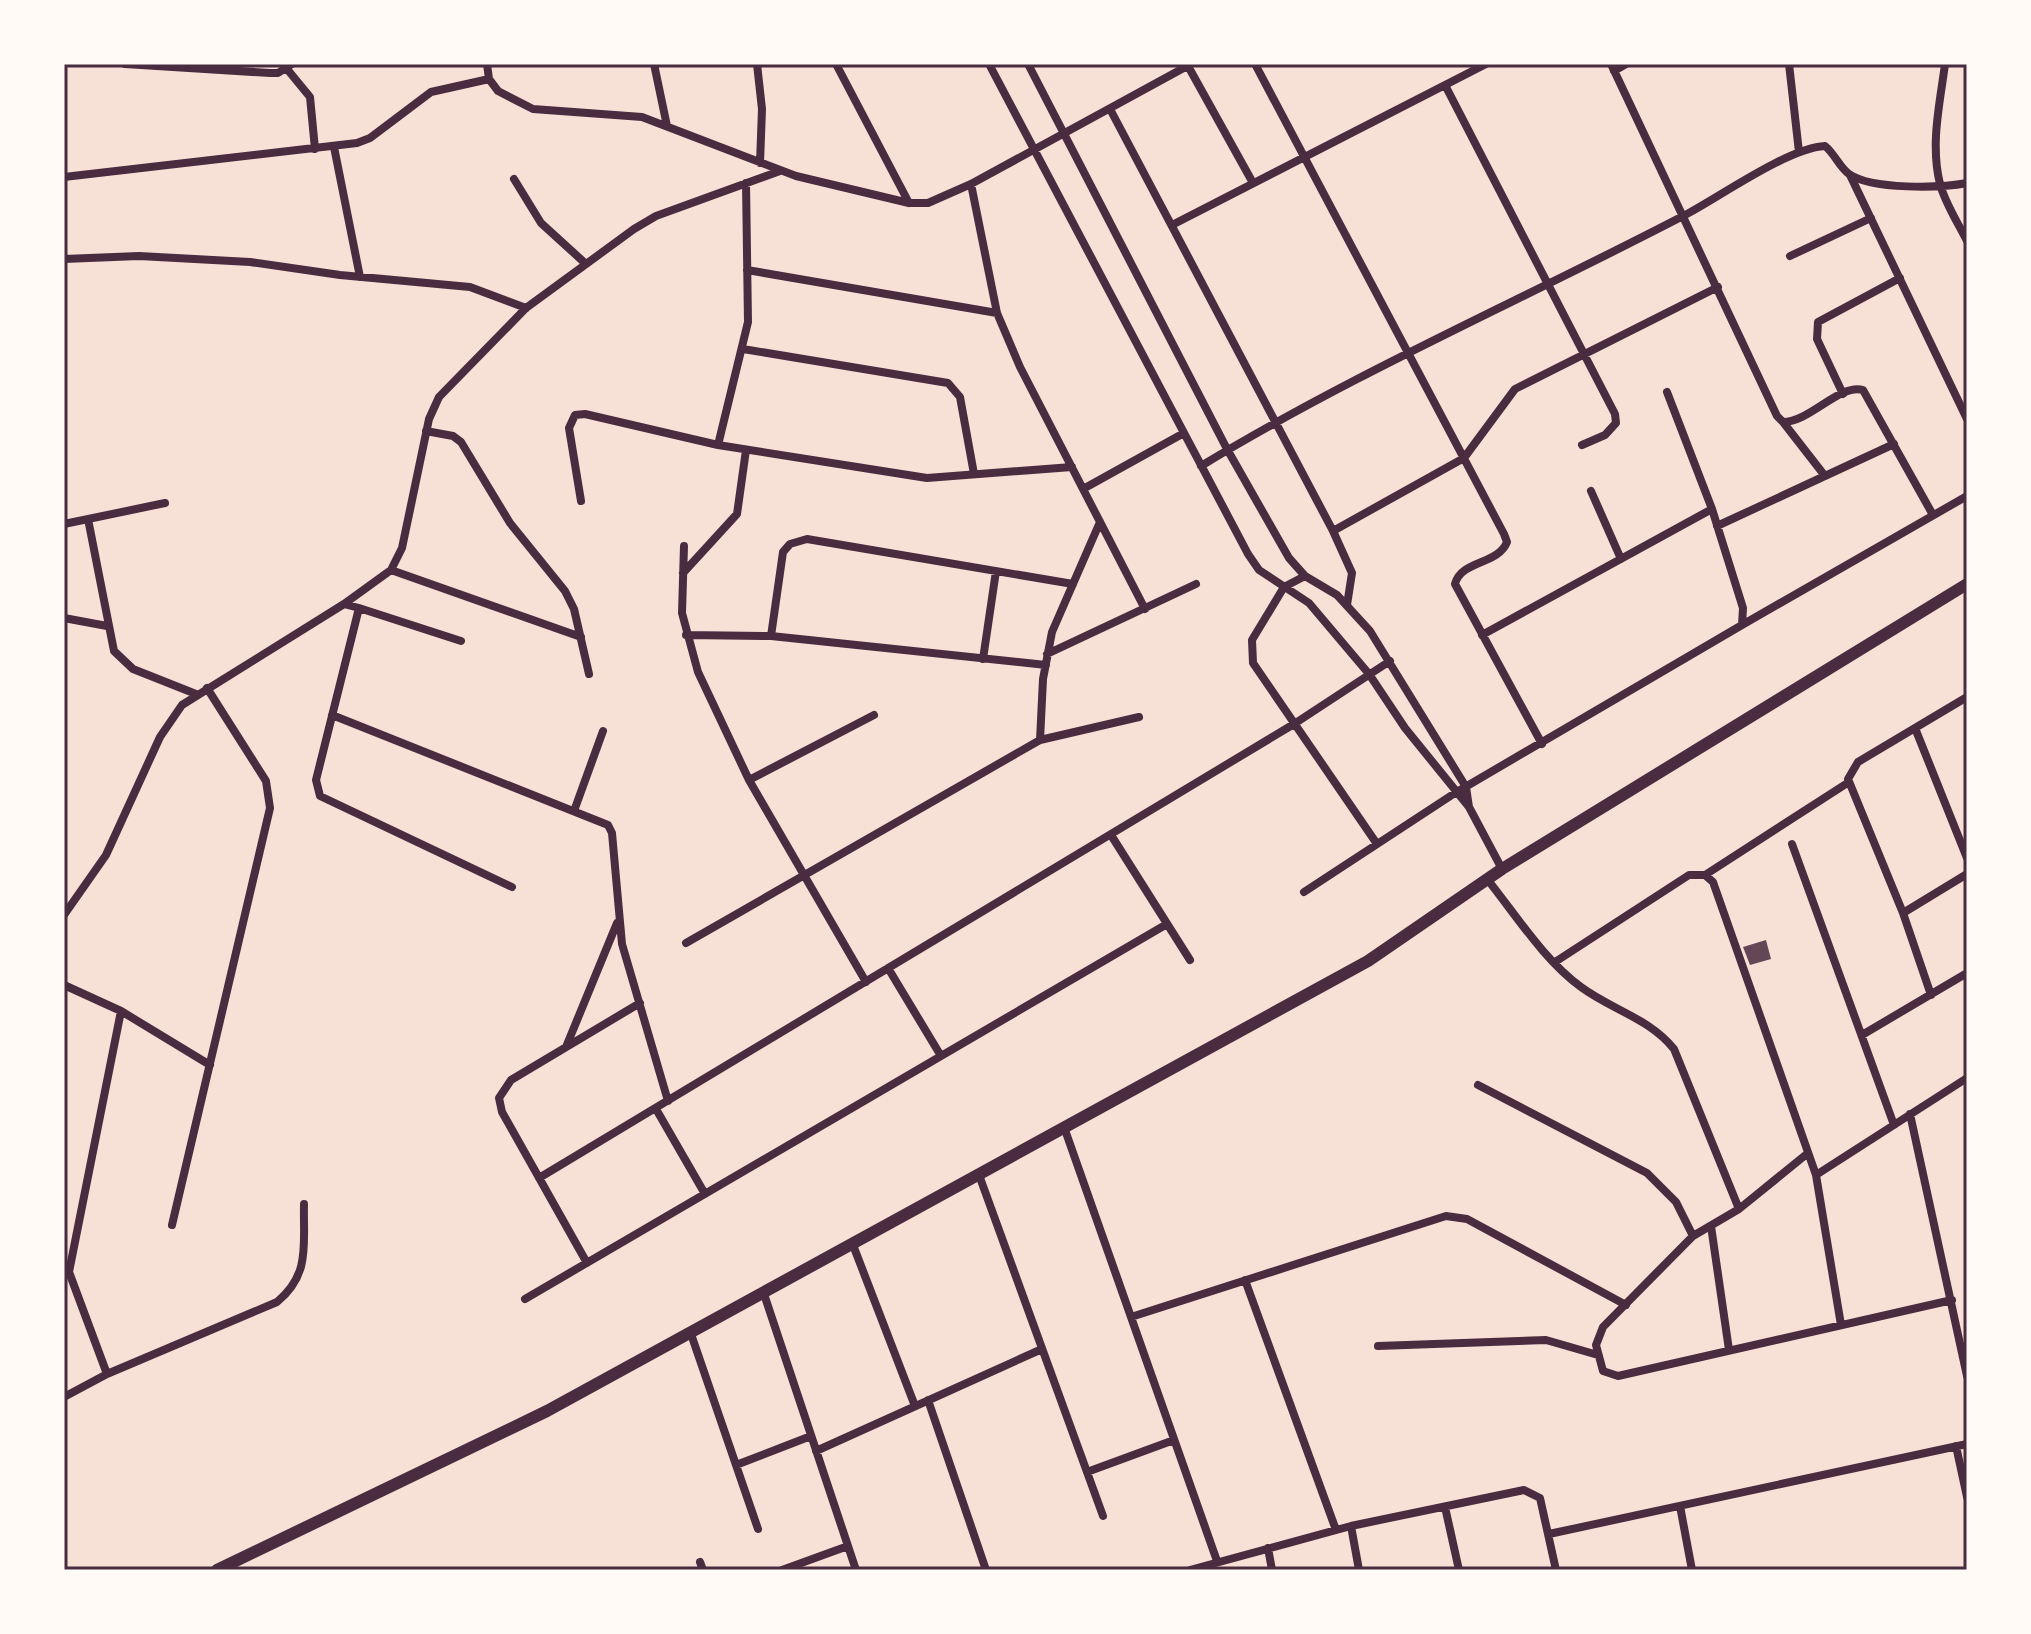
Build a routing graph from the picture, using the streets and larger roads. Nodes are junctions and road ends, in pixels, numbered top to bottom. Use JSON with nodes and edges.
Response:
{"nodes":[{"id":1,"x":125,"y":64,"type":"edge"},
{"id":2,"x":487,"y":64,"type":"edge"},
{"id":3,"x":654,"y":64,"type":"edge"},
{"id":4,"x":757,"y":64,"type":"edge"},
{"id":5,"x":836,"y":64,"type":"edge"},
{"id":6,"x":990,"y":64,"type":"edge"},
{"id":7,"x":1028,"y":64,"type":"edge"},
{"id":8,"x":1255,"y":64,"type":"edge"},
{"id":9,"x":1486,"y":64,"type":"edge"},
{"id":10,"x":1626,"y":64,"type":"edge"},
{"id":11,"x":1789,"y":64,"type":"edge"},
{"id":12,"x":1945,"y":64,"type":"edge"},
{"id":13,"x":1190,"y":65,"type":"edge"},
{"id":14,"x":290,"y":66,"type":"edge"},
{"id":15,"x":221,"y":68,"type":"edge"},
{"id":16,"x":1612,"y":68,"type":"edge"},
{"id":17,"x":489,"y":79,"type":"junction"},
{"id":18,"x":1445,"y":85,"type":"junction"},
{"id":19,"x":1110,"y":109,"type":"junction"},
{"id":20,"x":667,"y":126,"type":"junction"},
{"id":21,"x":1065,"y":134,"type":"junction"},
{"id":22,"x":334,"y":147,"type":"junction"},
{"id":23,"x":315,"y":149,"type":"junction"},
{"id":24,"x":1034,"y":151,"type":"junction"},
{"id":25,"x":1799,"y":152,"type":"junction"},
{"id":26,"x":1305,"y":157,"type":"junction"},
{"id":27,"x":760,"y":163,"type":"junction"},
{"id":28,"x":780,"y":171,"type":"junction"},
{"id":29,"x":1850,"y":175,"type":"junction"},
{"id":30,"x":64,"y":177,"type":"edge"},
{"id":31,"x":514,"y":179,"type":"dead end"},
{"id":32,"x":746,"y":183,"type":"junction"},
{"id":33,"x":1253,"y":183,"type":"junction"},
{"id":34,"x":1967,"y":183,"type":"edge"},
{"id":35,"x":971,"y":184,"type":"junction"},
{"id":36,"x":1940,"y":186,"type":"junction"},
{"id":37,"x":909,"y":203,"type":"junction"},
{"id":38,"x":1685,"y":215,"type":"junction"},
{"id":39,"x":1871,"y":218,"type":"junction"},
{"id":40,"x":1172,"y":225,"type":"junction"},
{"id":41,"x":1967,"y":241,"type":"edge"},
{"id":42,"x":1790,"y":256,"type":"dead end"},
{"id":43,"x":64,"y":259,"type":"edge"},
{"id":44,"x":586,"y":264,"type":"junction"},
{"id":45,"x":747,"y":270,"type":"junction"},
{"id":46,"x":360,"y":277,"type":"junction"},
{"id":47,"x":1900,"y":278,"type":"junction"},
{"id":48,"x":1548,"y":281,"type":"junction"},
{"id":49,"x":1718,"y":287,"type":"junction"},
{"id":50,"x":526,"y":308,"type":"junction"},
{"id":51,"x":997,"y":313,"type":"junction"},
{"id":52,"x":743,"y":349,"type":"junction"},
{"id":53,"x":1409,"y":354,"type":"junction"},
{"id":54,"x":1585,"y":354,"type":"junction"},
{"id":55,"x":1667,"y":392,"type":"dead end"},
{"id":56,"x":1843,"y":394,"type":"junction"},
{"id":57,"x":1967,"y":419,"type":"edge"},
{"id":58,"x":1783,"y":422,"type":"junction"},
{"id":59,"x":1277,"y":423,"type":"junction"},
{"id":60,"x":426,"y":431,"type":"junction"},
{"id":61,"x":1184,"y":433,"type":"junction"},
{"id":62,"x":1894,"y":444,"type":"junction"},
{"id":63,"x":718,"y":445,"type":"junction"},
{"id":64,"x":1582,"y":445,"type":"dead end"},
{"id":65,"x":1227,"y":449,"type":"junction"},
{"id":66,"x":746,"y":450,"type":"junction"},
{"id":67,"x":1464,"y":458,"type":"junction"},
{"id":68,"x":1201,"y":466,"type":"junction"},
{"id":69,"x":1072,"y":467,"type":"junction"},
{"id":70,"x":974,"y":474,"type":"junction"},
{"id":71,"x":1825,"y":476,"type":"junction"},
{"id":72,"x":1083,"y":489,"type":"junction"},
{"id":73,"x":1591,"y":491,"type":"dead end"},
{"id":74,"x":1967,"y":496,"type":"edge"},
{"id":75,"x":581,"y":501,"type":"dead end"},
{"id":76,"x":165,"y":503,"type":"dead end"},
{"id":77,"x":1712,"y":509,"type":"junction"},
{"id":78,"x":1933,"y":515,"type":"junction"},
{"id":79,"x":88,"y":519,"type":"junction"},
{"id":80,"x":1100,"y":522,"type":"junction"},
{"id":81,"x":64,"y":524,"type":"edge"},
{"id":82,"x":1717,"y":526,"type":"junction"},
{"id":83,"x":1333,"y":531,"type":"junction"},
{"id":84,"x":684,"y":546,"type":"dead end"},
{"id":85,"x":1621,"y":559,"type":"junction"},
{"id":86,"x":391,"y":570,"type":"junction"},
{"id":87,"x":996,"y":571,"type":"junction"},
{"id":88,"x":683,"y":573,"type":"junction"},
{"id":89,"x":1305,"y":576,"type":"junction"},
{"id":90,"x":1073,"y":584,"type":"junction"},
{"id":91,"x":1196,"y":584,"type":"dead end"},
{"id":92,"x":1967,"y":584,"type":"edge"},
{"id":93,"x":1284,"y":587,"type":"junction"},
{"id":94,"x":344,"y":604,"type":"junction"},
{"id":95,"x":1347,"y":605,"type":"junction"},
{"id":96,"x":359,"y":608,"type":"junction"},
{"id":97,"x":1145,"y":609,"type":"junction"},
{"id":98,"x":64,"y":618,"type":"edge"},
{"id":99,"x":1742,"y":625,"type":"junction"},
{"id":100,"x":107,"y":626,"type":"junction"},
{"id":101,"x":686,"y":635,"type":"junction"},
{"id":102,"x":1482,"y":635,"type":"junction"},
{"id":103,"x":771,"y":636,"type":"junction"},
{"id":104,"x":581,"y":637,"type":"junction"},
{"id":105,"x":461,"y":641,"type":"dead end"},
{"id":106,"x":1047,"y":654,"type":"junction"},
{"id":107,"x":983,"y":659,"type":"junction"},
{"id":108,"x":1390,"y":661,"type":"junction"},
{"id":109,"x":1046,"y":665,"type":"junction"},
{"id":110,"x":589,"y":674,"type":"dead end"},
{"id":111,"x":1369,"y":674,"type":"junction"},
{"id":112,"x":207,"y":688,"type":"junction"},
{"id":113,"x":196,"y":694,"type":"junction"},
{"id":114,"x":1967,"y":697,"type":"edge"},
{"id":115,"x":332,"y":715,"type":"junction"},
{"id":116,"x":874,"y":715,"type":"dead end"},
{"id":117,"x":1139,"y":717,"type":"dead end"},
{"id":118,"x":1294,"y":724,"type":"junction"},
{"id":119,"x":1915,"y":728,"type":"junction"},
{"id":120,"x":603,"y":731,"type":"dead end"},
{"id":121,"x":1040,"y":740,"type":"junction"},
{"id":122,"x":1542,"y":744,"type":"junction"},
{"id":123,"x":749,"y":780,"type":"junction"},
{"id":124,"x":1849,"y":782,"type":"junction"},
{"id":125,"x":1466,"y":787,"type":"junction"},
{"id":126,"x":1455,"y":793,"type":"junction"},
{"id":127,"x":1469,"y":807,"type":"junction"},
{"id":128,"x":574,"y":811,"type":"junction"},
{"id":129,"x":1111,"y":835,"type":"junction"},
{"id":130,"x":1377,"y":844,"type":"junction"},
{"id":131,"x":1792,"y":844,"type":"dead end"},
{"id":132,"x":1967,"y":858,"type":"edge"},
{"id":133,"x":1502,"y":869,"type":"junction"},
{"id":134,"x":1967,"y":874,"type":"edge"},
{"id":135,"x":1705,"y":875,"type":"junction"},
{"id":136,"x":804,"y":876,"type":"junction"},
{"id":137,"x":1487,"y":879,"type":"junction"},
{"id":138,"x":512,"y":887,"type":"dead end"},
{"id":139,"x":1304,"y":892,"type":"dead end"},
{"id":140,"x":1903,"y":913,"type":"junction"},
{"id":141,"x":64,"y":915,"type":"edge"},
{"id":142,"x":618,"y":921,"type":"junction"},
{"id":143,"x":1167,"y":924,"type":"junction"},
{"id":144,"x":686,"y":943,"type":"dead end"},
{"id":145,"x":1190,"y":960,"type":"dead end"},
{"id":146,"x":1555,"y":962,"type":"junction"},
{"id":147,"x":888,"y":968,"type":"junction"},
{"id":148,"x":1967,"y":973,"type":"edge"},
{"id":149,"x":866,"y":982,"type":"junction"},
{"id":150,"x":64,"y":985,"type":"edge"},
{"id":151,"x":1931,"y":995,"type":"junction"},
{"id":152,"x":640,"y":1003,"type":"junction"},
{"id":153,"x":121,"y":1011,"type":"junction"},
{"id":154,"x":1862,"y":1035,"type":"junction"},
{"id":155,"x":566,"y":1048,"type":"junction"},
{"id":156,"x":941,"y":1056,"type":"junction"},
{"id":157,"x":210,"y":1065,"type":"junction"},
{"id":158,"x":1967,"y":1078,"type":"edge"},
{"id":159,"x":1478,"y":1085,"type":"dead end"},
{"id":160,"x":668,"y":1101,"type":"junction"},
{"id":161,"x":656,"y":1109,"type":"junction"},
{"id":162,"x":1910,"y":1114,"type":"junction"},
{"id":163,"x":1894,"y":1125,"type":"junction"},
{"id":164,"x":1064,"y":1127,"type":"junction"},
{"id":165,"x":1808,"y":1153,"type":"junction"},
{"id":166,"x":979,"y":1175,"type":"junction"},
{"id":167,"x":1816,"y":1175,"type":"junction"},
{"id":168,"x":539,"y":1178,"type":"junction"},
{"id":169,"x":705,"y":1194,"type":"junction"},
{"id":170,"x":304,"y":1204,"type":"dead end"},
{"id":171,"x":1739,"y":1209,"type":"junction"},
{"id":172,"x":172,"y":1225,"type":"dead end"},
{"id":173,"x":1711,"y":1226,"type":"junction"},
{"id":174,"x":1693,"y":1236,"type":"junction"},
{"id":175,"x":853,"y":1245,"type":"junction"},
{"id":176,"x":587,"y":1263,"type":"junction"},
{"id":177,"x":67,"y":1272,"type":"edge"},
{"id":178,"x":1245,"y":1280,"type":"junction"},
{"id":179,"x":764,"y":1294,"type":"junction"},
{"id":180,"x":525,"y":1299,"type":"dead end"},
{"id":181,"x":1952,"y":1300,"type":"junction"},
{"id":182,"x":1626,"y":1305,"type":"junction"},
{"id":183,"x":1131,"y":1317,"type":"junction"},
{"id":184,"x":1841,"y":1325,"type":"junction"},
{"id":185,"x":691,"y":1334,"type":"junction"},
{"id":186,"x":1378,"y":1346,"type":"dead end"},
{"id":187,"x":1964,"y":1346,"type":"edge"},
{"id":188,"x":1042,"y":1349,"type":"junction"},
{"id":189,"x":1729,"y":1350,"type":"junction"},
{"id":190,"x":1598,"y":1355,"type":"junction"},
{"id":191,"x":107,"y":1374,"type":"junction"},
{"id":192,"x":1967,"y":1376,"type":"edge"},
{"id":193,"x":64,"y":1397,"type":"edge"},
{"id":194,"x":928,"y":1400,"type":"junction"},
{"id":195,"x":915,"y":1406,"type":"junction"},
{"id":196,"x":811,"y":1436,"type":"junction"},
{"id":197,"x":1174,"y":1440,"type":"junction"},
{"id":198,"x":1967,"y":1444,"type":"edge"},
{"id":199,"x":1956,"y":1446,"type":"junction"},
{"id":200,"x":816,"y":1451,"type":"junction"},
{"id":201,"x":736,"y":1465,"type":"junction"},
{"id":202,"x":1087,"y":1472,"type":"junction"},
{"id":203,"x":1967,"y":1497,"type":"edge"},
{"id":204,"x":1680,"y":1506,"type":"junction"},
{"id":205,"x":1445,"y":1507,"type":"junction"},
{"id":206,"x":1103,"y":1516,"type":"dead end"},
{"id":207,"x":1351,"y":1526,"type":"junction"},
{"id":208,"x":758,"y":1529,"type":"dead end"},
{"id":209,"x":1336,"y":1530,"type":"junction"},
{"id":210,"x":1549,"y":1534,"type":"junction"},
{"id":211,"x":848,"y":1546,"type":"junction"},
{"id":212,"x":1268,"y":1548,"type":"junction"},
{"id":213,"x":1217,"y":1561,"type":"junction"},
{"id":214,"x":217,"y":1570,"type":"edge"},
{"id":215,"x":782,"y":1570,"type":"edge"},
{"id":216,"x":856,"y":1570,"type":"edge"},
{"id":217,"x":986,"y":1570,"type":"edge"},
{"id":218,"x":1190,"y":1570,"type":"edge"},
{"id":219,"x":1272,"y":1570,"type":"edge"},
{"id":220,"x":1359,"y":1570,"type":"edge"},
{"id":221,"x":1459,"y":1570,"type":"edge"},
{"id":222,"x":1556,"y":1570,"type":"edge"},
{"id":223,"x":1692,"y":1570,"type":"edge"}],
"edges":[{"from":1,"to":15,"type":"street"},
{"from":2,"to":17,"type":"street"},
{"from":3,"to":20,"type":"street"},
{"from":4,"to":27,"type":"street"},
{"from":5,"to":37,"type":"street"},
{"from":6,"to":24,"type":"street"},
{"from":7,"to":21,"type":"street"},
{"from":8,"to":26,"type":"street"},
{"from":9,"to":18,"type":"street"},
{"from":10,"to":16,"type":"street"},
{"from":11,"to":25,"type":"street"},
{"from":12,"to":36,"type":"street"},
{"from":13,"to":19,"type":"street"},
{"from":13,"to":33,"type":"street"},
{"from":14,"to":15,"type":"street"},
{"from":14,"to":23,"type":"street"},
{"from":16,"to":38,"type":"street"},
{"from":17,"to":20,"type":"street"},
{"from":17,"to":22,"type":"street"},
{"from":18,"to":26,"type":"street"},
{"from":18,"to":48,"type":"street"},
{"from":19,"to":21,"type":"street"},
{"from":19,"to":40,"type":"street"},
{"from":20,"to":27,"type":"street"},
{"from":21,"to":24,"type":"street"},
{"from":21,"to":65,"type":"street"},
{"from":22,"to":23,"type":"street"},
{"from":22,"to":46,"type":"street"},
{"from":23,"to":30,"type":"street"},
{"from":24,"to":35,"type":"street"},
{"from":24,"to":61,"type":"street"},
{"from":25,"to":29,"type":"street"},
{"from":25,"to":38,"type":"street"},
{"from":26,"to":33,"type":"street"},
{"from":26,"to":53,"type":"street"},
{"from":27,"to":28,"type":"street"},
{"from":28,"to":32,"type":"street"},
{"from":28,"to":37,"type":"street"},
{"from":29,"to":36,"type":"street"},
{"from":29,"to":39,"type":"street"},
{"from":31,"to":44,"type":"street"},
{"from":32,"to":44,"type":"street"},
{"from":32,"to":45,"type":"street"},
{"from":33,"to":40,"type":"street"},
{"from":34,"to":36,"type":"street"},
{"from":35,"to":37,"type":"street"},
{"from":35,"to":51,"type":"street"},
{"from":36,"to":41,"type":"street"},
{"from":38,"to":48,"type":"street"},
{"from":38,"to":49,"type":"street"},
{"from":39,"to":42,"type":"street"},
{"from":39,"to":47,"type":"street"},
{"from":40,"to":59,"type":"street"},
{"from":43,"to":46,"type":"street"},
{"from":44,"to":50,"type":"street"},
{"from":45,"to":51,"type":"street"},
{"from":45,"to":52,"type":"street"},
{"from":46,"to":50,"type":"street"},
{"from":47,"to":56,"type":"street"},
{"from":47,"to":57,"type":"street"},
{"from":48,"to":53,"type":"street"},
{"from":48,"to":54,"type":"street"},
{"from":49,"to":54,"type":"street"},
{"from":49,"to":58,"type":"street"},
{"from":50,"to":60,"type":"street"},
{"from":51,"to":69,"type":"street"},
{"from":52,"to":63,"type":"street"},
{"from":52,"to":70,"type":"street"},
{"from":53,"to":59,"type":"street"},
{"from":53,"to":67,"type":"street"},
{"from":54,"to":64,"type":"street"},
{"from":54,"to":67,"type":"street"},
{"from":55,"to":77,"type":"street"},
{"from":56,"to":58,"type":"street"},
{"from":56,"to":62,"type":"street"},
{"from":58,"to":71,"type":"street"},
{"from":59,"to":65,"type":"street"},
{"from":59,"to":83,"type":"street"},
{"from":60,"to":86,"type":"street"},
{"from":60,"to":104,"type":"street"},
{"from":61,"to":68,"type":"street"},
{"from":61,"to":72,"type":"street"},
{"from":62,"to":71,"type":"street"},
{"from":62,"to":78,"type":"street"},
{"from":63,"to":66,"type":"street"},
{"from":63,"to":75,"type":"street"},
{"from":65,"to":68,"type":"street"},
{"from":65,"to":89,"type":"street"},
{"from":66,"to":70,"type":"street"},
{"from":66,"to":88,"type":"street"},
{"from":67,"to":83,"type":"street"},
{"from":67,"to":102,"type":"street"},
{"from":68,"to":93,"type":"street"},
{"from":69,"to":70,"type":"street"},
{"from":69,"to":72,"type":"street"},
{"from":71,"to":82,"type":"street"},
{"from":72,"to":80,"type":"street"},
{"from":73,"to":85,"type":"street"},
{"from":74,"to":78,"type":"street"},
{"from":76,"to":79,"type":"street"},
{"from":77,"to":82,"type":"street"},
{"from":77,"to":85,"type":"street"},
{"from":78,"to":99,"type":"street"},
{"from":79,"to":81,"type":"street"},
{"from":79,"to":100,"type":"street"},
{"from":80,"to":90,"type":"street"},
{"from":80,"to":97,"type":"street"},
{"from":82,"to":99,"type":"street"},
{"from":83,"to":95,"type":"street"},
{"from":84,"to":88,"type":"street"},
{"from":85,"to":102,"type":"street"},
{"from":86,"to":94,"type":"street"},
{"from":86,"to":104,"type":"street"},
{"from":87,"to":90,"type":"street"},
{"from":87,"to":103,"type":"street"},
{"from":87,"to":107,"type":"street"},
{"from":88,"to":101,"type":"street"},
{"from":89,"to":93,"type":"street"},
{"from":89,"to":95,"type":"street"},
{"from":90,"to":106,"type":"street"},
{"from":91,"to":97,"type":"street"},
{"from":92,"to":133,"type":"street"},
{"from":93,"to":111,"type":"street"},
{"from":93,"to":118,"type":"street"},
{"from":94,"to":96,"type":"street"},
{"from":94,"to":112,"type":"street"},
{"from":95,"to":108,"type":"street"},
{"from":96,"to":105,"type":"street"},
{"from":96,"to":115,"type":"street"},
{"from":97,"to":106,"type":"street"},
{"from":98,"to":100,"type":"street"},
{"from":99,"to":122,"type":"street"},
{"from":100,"to":113,"type":"street"},
{"from":101,"to":103,"type":"street"},
{"from":101,"to":123,"type":"street"},
{"from":102,"to":122,"type":"street"},
{"from":103,"to":107,"type":"street"},
{"from":104,"to":110,"type":"street"},
{"from":106,"to":109,"type":"street"},
{"from":107,"to":109,"type":"street"},
{"from":108,"to":111,"type":"street"},
{"from":108,"to":125,"type":"street"},
{"from":109,"to":121,"type":"street"},
{"from":111,"to":118,"type":"street"},
{"from":111,"to":126,"type":"street"},
{"from":112,"to":113,"type":"street"},
{"from":112,"to":157,"type":"street"},
{"from":113,"to":141,"type":"street"},
{"from":114,"to":119,"type":"street"},
{"from":115,"to":128,"type":"street"},
{"from":115,"to":138,"type":"street"},
{"from":116,"to":123,"type":"street"},
{"from":117,"to":121,"type":"street"},
{"from":118,"to":129,"type":"street"},
{"from":118,"to":130,"type":"street"},
{"from":119,"to":124,"type":"street"},
{"from":119,"to":132,"type":"street"},
{"from":120,"to":128,"type":"street"},
{"from":121,"to":136,"type":"street"},
{"from":122,"to":125,"type":"street"},
{"from":123,"to":136,"type":"street"},
{"from":124,"to":135,"type":"street"},
{"from":124,"to":140,"type":"street"},
{"from":125,"to":126,"type":"street"},
{"from":125,"to":127,"type":"street"},
{"from":126,"to":127,"type":"street"},
{"from":126,"to":130,"type":"street"},
{"from":127,"to":133,"type":"street"},
{"from":128,"to":142,"type":"street"},
{"from":129,"to":143,"type":"street"},
{"from":129,"to":147,"type":"street"},
{"from":130,"to":139,"type":"street"},
{"from":131,"to":154,"type":"street"},
{"from":133,"to":137,"type":"street"},
{"from":134,"to":140,"type":"street"},
{"from":135,"to":146,"type":"street"},
{"from":135,"to":165,"type":"street"},
{"from":136,"to":144,"type":"street"},
{"from":136,"to":149,"type":"street"},
{"from":137,"to":146,"type":"street"},
{"from":137,"to":164,"type":"street"},
{"from":140,"to":151,"type":"street"},
{"from":142,"to":152,"type":"street"},
{"from":142,"to":155,"type":"street"},
{"from":143,"to":145,"type":"street"},
{"from":143,"to":156,"type":"street"},
{"from":146,"to":171,"type":"street"},
{"from":147,"to":149,"type":"street"},
{"from":147,"to":156,"type":"street"},
{"from":148,"to":151,"type":"street"},
{"from":149,"to":160,"type":"street"},
{"from":150,"to":153,"type":"street"},
{"from":151,"to":154,"type":"street"},
{"from":152,"to":155,"type":"street"},
{"from":152,"to":160,"type":"street"},
{"from":153,"to":157,"type":"street"},
{"from":153,"to":177,"type":"street"},
{"from":154,"to":163,"type":"street"},
{"from":155,"to":168,"type":"street"},
{"from":156,"to":169,"type":"street"},
{"from":157,"to":172,"type":"street"},
{"from":158,"to":162,"type":"street"},
{"from":159,"to":174,"type":"street"},
{"from":160,"to":161,"type":"street"},
{"from":161,"to":168,"type":"street"},
{"from":161,"to":169,"type":"street"},
{"from":162,"to":163,"type":"street"},
{"from":162,"to":181,"type":"street"},
{"from":163,"to":167,"type":"street"},
{"from":164,"to":166,"type":"street"},
{"from":164,"to":183,"type":"street"},
{"from":165,"to":167,"type":"street"},
{"from":165,"to":171,"type":"street"},
{"from":166,"to":175,"type":"street"},
{"from":166,"to":188,"type":"street"},
{"from":167,"to":184,"type":"street"},
{"from":168,"to":176,"type":"street"},
{"from":169,"to":176,"type":"street"},
{"from":170,"to":191,"type":"street"},
{"from":171,"to":173,"type":"street"},
{"from":173,"to":174,"type":"street"},
{"from":173,"to":189,"type":"street"},
{"from":174,"to":182,"type":"street"},
{"from":175,"to":179,"type":"street"},
{"from":175,"to":195,"type":"street"},
{"from":176,"to":180,"type":"street"},
{"from":177,"to":191,"type":"street"},
{"from":178,"to":182,"type":"street"},
{"from":178,"to":183,"type":"street"},
{"from":178,"to":209,"type":"street"},
{"from":179,"to":185,"type":"street"},
{"from":179,"to":196,"type":"street"},
{"from":181,"to":184,"type":"street"},
{"from":181,"to":187,"type":"street"},
{"from":182,"to":190,"type":"street"},
{"from":183,"to":197,"type":"street"},
{"from":184,"to":189,"type":"street"},
{"from":185,"to":201,"type":"street"},
{"from":185,"to":214,"type":"street"},
{"from":186,"to":190,"type":"street"},
{"from":187,"to":192,"type":"street"},
{"from":188,"to":194,"type":"street"},
{"from":188,"to":202,"type":"street"},
{"from":189,"to":190,"type":"street"},
{"from":191,"to":193,"type":"street"},
{"from":194,"to":195,"type":"street"},
{"from":194,"to":217,"type":"street"},
{"from":195,"to":200,"type":"street"},
{"from":196,"to":200,"type":"street"},
{"from":196,"to":201,"type":"street"},
{"from":197,"to":202,"type":"street"},
{"from":197,"to":213,"type":"street"},
{"from":198,"to":199,"type":"street"},
{"from":199,"to":203,"type":"street"},
{"from":199,"to":204,"type":"street"},
{"from":200,"to":211,"type":"street"},
{"from":201,"to":208,"type":"street"},
{"from":202,"to":206,"type":"street"},
{"from":204,"to":210,"type":"street"},
{"from":204,"to":223,"type":"street"},
{"from":205,"to":207,"type":"street"},
{"from":205,"to":210,"type":"street"},
{"from":205,"to":221,"type":"street"},
{"from":207,"to":209,"type":"street"},
{"from":207,"to":220,"type":"street"},
{"from":209,"to":212,"type":"street"},
{"from":210,"to":222,"type":"street"},
{"from":211,"to":215,"type":"street"},
{"from":211,"to":216,"type":"street"},
{"from":212,"to":213,"type":"street"},
{"from":212,"to":219,"type":"street"},
{"from":213,"to":218,"type":"street"}]}
